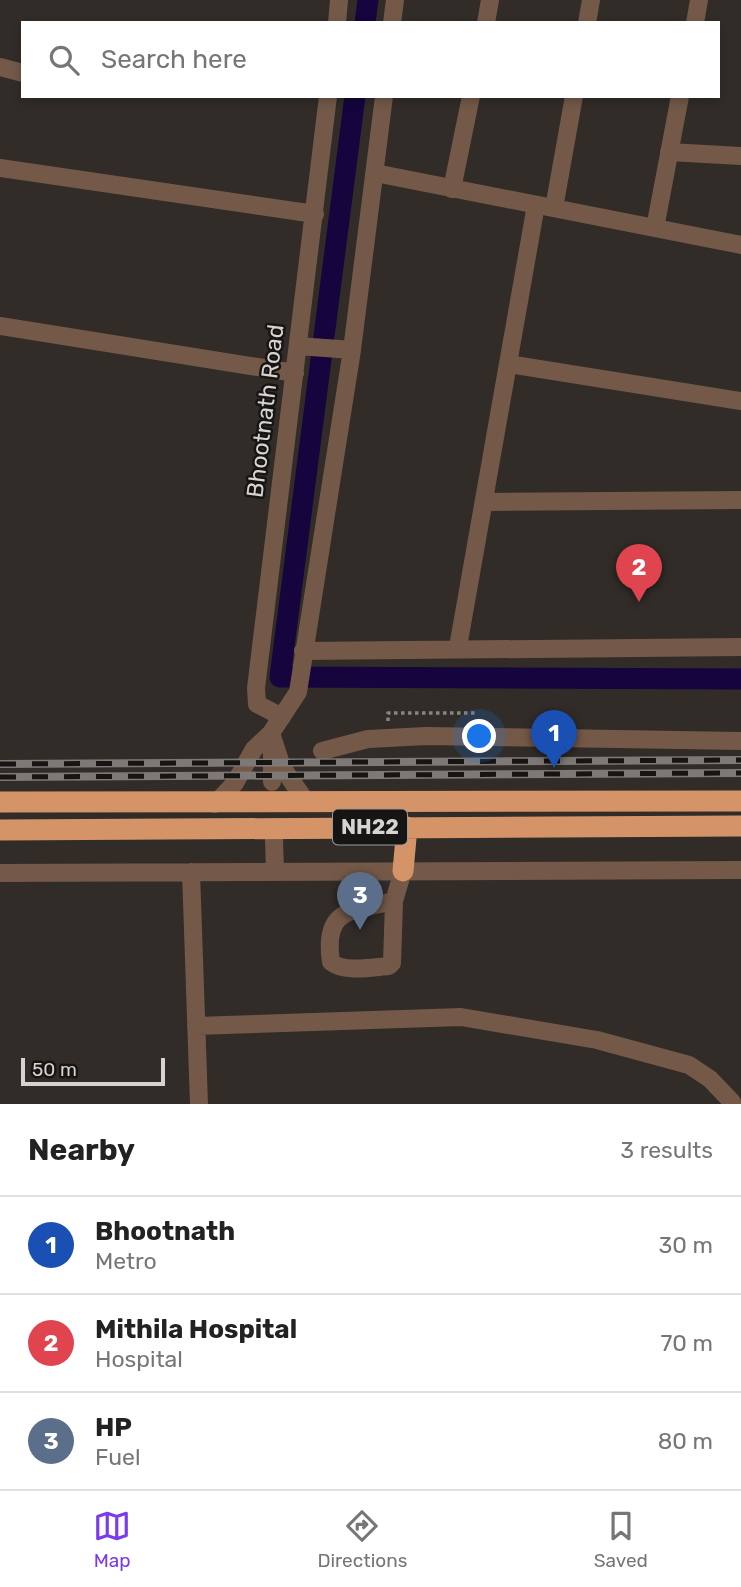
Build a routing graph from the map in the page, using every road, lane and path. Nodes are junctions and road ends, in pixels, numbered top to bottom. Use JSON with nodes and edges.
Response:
{"nodes":[{"id":1,"x":339,"y":0,"type":"edge"},
{"id":2,"x":395,"y":0,"type":"edge"},
{"id":3,"x":490,"y":0,"type":"edge"},
{"id":4,"x":591,"y":0,"type":"edge"},
{"id":5,"x":699,"y":0,"type":"edge"},
{"id":6,"x":337,"y":21,"type":"edge"},
{"id":7,"x":392,"y":21,"type":"edge"},
{"id":8,"x":486,"y":21,"type":"edge"},
{"id":9,"x":587,"y":21,"type":"edge"},
{"id":10,"x":695,"y":21,"type":"edge"},
{"id":11,"x":0,"y":67,"type":"edge"},
{"id":12,"x":21,"y":72,"type":"edge"},
{"id":13,"x":328,"y":98,"type":"edge"},
{"id":14,"x":384,"y":98,"type":"edge"},
{"id":15,"x":471,"y":98,"type":"edge"},
{"id":16,"x":573,"y":98,"type":"edge"},
{"id":17,"x":680,"y":98,"type":"edge"},
{"id":18,"x":669,"y":152,"type":"junction"},
{"id":19,"x":741,"y":156,"type":"edge"},
{"id":20,"x":0,"y":168,"type":"edge"},
{"id":21,"x":375,"y":173,"type":"junction"},
{"id":22,"x":452,"y":188,"type":"junction"},
{"id":23,"x":545,"y":207,"type":"junction"},
{"id":24,"x":315,"y":214,"type":"junction"},
{"id":25,"x":654,"y":228,"type":"junction"},
{"id":26,"x":741,"y":245,"type":"edge"},
{"id":27,"x":0,"y":326,"type":"edge"},
{"id":28,"x":301,"y":347,"type":"junction"},
{"id":29,"x":346,"y":350,"type":"junction"},
{"id":30,"x":508,"y":364,"type":"junction"},
{"id":31,"x":295,"y":373,"type":"junction"},
{"id":32,"x":741,"y":401,"type":"edge"},
{"id":33,"x":741,"y":500,"type":"edge"},
{"id":34,"x":484,"y":502,"type":"junction"},
{"id":35,"x":458,"y":647,"type":"junction"},
{"id":36,"x":741,"y":647,"type":"edge"},
{"id":37,"x":303,"y":654,"type":"junction"},
{"id":38,"x":415,"y":713,"type":"dead end"},
{"id":39,"x":476,"y":713,"type":"dead end"},
{"id":40,"x":282,"y":717,"type":"junction"},
{"id":41,"x":271,"y":733,"type":"junction"},
{"id":42,"x":741,"y":741,"type":"edge"},
{"id":43,"x":322,"y":751,"type":"dead end"},
{"id":44,"x":272,"y":782,"type":"dead end"},
{"id":45,"x":741,"y":801,"type":"edge"},
{"id":46,"x":0,"y":802,"type":"edge"},
{"id":47,"x":307,"y":803,"type":"junction"},
{"id":48,"x":215,"y":804,"type":"junction"},
{"id":49,"x":407,"y":827,"type":"junction"},
{"id":50,"x":741,"y":827,"type":"edge"},
{"id":51,"x":0,"y":831,"type":"edge"},
{"id":52,"x":274,"y":839,"type":"dead end"},
{"id":53,"x":741,"y":870,"type":"edge"},
{"id":54,"x":403,"y":871,"type":"junction"},
{"id":55,"x":191,"y":872,"type":"junction"},
{"id":56,"x":275,"y":872,"type":"junction"},
{"id":57,"x":0,"y":873,"type":"edge"},
{"id":58,"x":394,"y":901,"type":"junction"},
{"id":59,"x":196,"y":1026,"type":"junction"},
{"id":60,"x":734,"y":1102,"type":"edge"},
{"id":61,"x":200,"y":1104,"type":"edge"}],
"edges":[{"from":1,"to":6,"type":"street"},
{"from":2,"to":7,"type":"street"},
{"from":3,"to":8,"type":"street"},
{"from":4,"to":9,"type":"street"},
{"from":5,"to":10,"type":"street"},
{"from":11,"to":12,"type":"street"},
{"from":13,"to":24,"type":"street","name":"Bhootnath Road"},
{"from":14,"to":21,"type":"street"},
{"from":15,"to":22,"type":"street"},
{"from":16,"to":23,"type":"street"},
{"from":17,"to":18,"type":"street"},
{"from":18,"to":19,"type":"street"},
{"from":18,"to":25,"type":"street"},
{"from":20,"to":24,"type":"street"},
{"from":21,"to":22,"type":"street"},
{"from":21,"to":29,"type":"street"},
{"from":22,"to":23,"type":"street"},
{"from":23,"to":25,"type":"street"},
{"from":23,"to":30,"type":"street"},
{"from":24,"to":28,"type":"street","name":"Bhootnath Road"},
{"from":25,"to":26,"type":"street"},
{"from":27,"to":31,"type":"street"},
{"from":28,"to":29,"type":"street"},
{"from":28,"to":31,"type":"street","name":"Bhootnath Road"},
{"from":29,"to":37,"type":"street"},
{"from":30,"to":32,"type":"street"},
{"from":30,"to":34,"type":"street"},
{"from":31,"to":40,"type":"street","name":"Bhootnath Road"},
{"from":33,"to":34,"type":"street"},
{"from":34,"to":35,"type":"street"},
{"from":35,"to":36,"type":"street"},
{"from":35,"to":37,"type":"street"},
{"from":37,"to":40,"type":"street"},
{"from":38,"to":39,"type":"path"},
{"from":40,"to":41,"type":"street"},
{"from":41,"to":44,"type":"street"},
{"from":41,"to":47,"type":"street"},
{"from":41,"to":48,"type":"street"},
{"from":42,"to":43,"type":"street"},
{"from":45,"to":47,"type":"highway","number":"NH22"},
{"from":46,"to":48,"type":"highway","number":"NH22"},
{"from":47,"to":48,"type":"highway","number":"NH22"},
{"from":49,"to":50,"type":"highway","number":"NH22"},
{"from":49,"to":51,"type":"highway","number":"NH22"},
{"from":49,"to":54,"type":"highway"},
{"from":52,"to":56,"type":"street"},
{"from":53,"to":54,"type":"street"},
{"from":54,"to":56,"type":"street"},
{"from":54,"to":58,"type":"street"},
{"from":55,"to":56,"type":"street"},
{"from":55,"to":57,"type":"street"},
{"from":55,"to":59,"type":"street"},
{"from":58,"to":58,"type":"street"},
{"from":59,"to":60,"type":"street"},
{"from":59,"to":61,"type":"street"}]}
